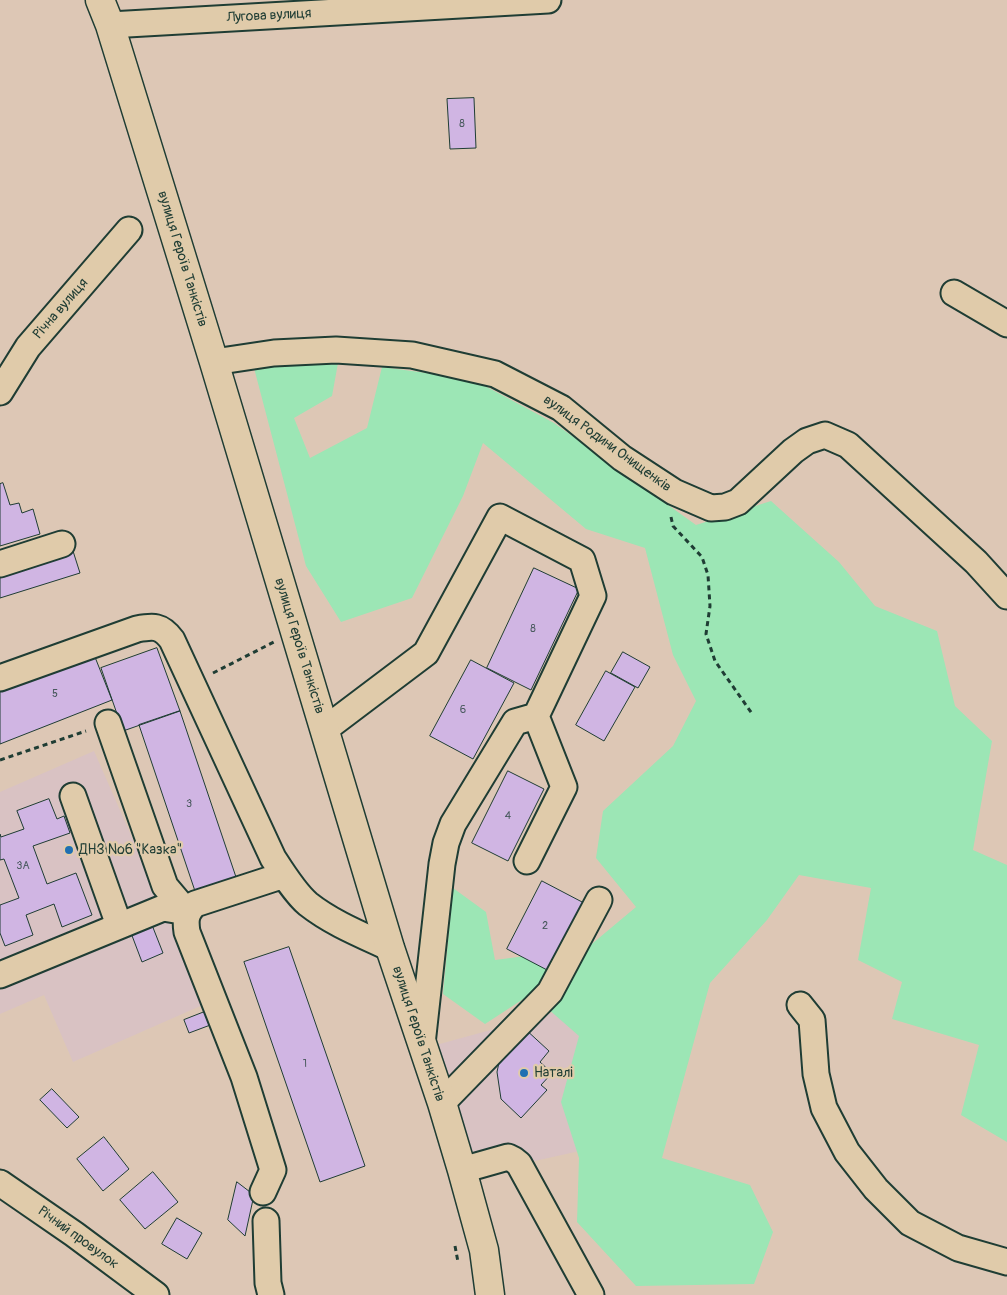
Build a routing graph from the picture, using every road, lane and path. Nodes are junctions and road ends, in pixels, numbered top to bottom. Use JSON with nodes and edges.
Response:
{"nodes":[{"id":1,"x":100,"y":0,"type":"edge"},
{"id":2,"x":548,"y":0,"type":"edge"},
{"id":3,"x":110,"y":25,"type":"junction"},
{"id":4,"x":129,"y":230,"type":"dead end"},
{"id":5,"x":954,"y":293,"type":"dead end"},
{"id":6,"x":1007,"y":324,"type":"edge"},
{"id":7,"x":214,"y":362,"type":"junction"},
{"id":8,"x":0,"y":392,"type":"edge"},
{"id":9,"x":674,"y":492,"type":"junction"},
{"id":10,"x":62,"y":544,"type":"dead end"},
{"id":11,"x":0,"y":564,"type":"edge"},
{"id":12,"x":1007,"y":596,"type":"edge"},
{"id":13,"x":280,"y":639,"type":"dead end"},
{"id":14,"x":0,"y":678,"type":"edge"},
{"id":15,"x":192,"y":684,"type":"junction"},
{"id":16,"x":753,"y":715,"type":"dead end"},
{"id":17,"x":536,"y":716,"type":"junction"},
{"id":18,"x":108,"y":723,"type":"joint"},
{"id":19,"x":324,"y":730,"type":"junction"},
{"id":20,"x":0,"y":760,"type":"edge"},
{"id":21,"x":73,"y":796,"type":"dead end"},
{"id":22,"x":527,"y":861,"type":"dead end"},
{"id":23,"x":284,"y":874,"type":"junction"},
{"id":24,"x":599,"y":900,"type":"dead end"},
{"id":25,"x":187,"y":912,"type":"junction"},
{"id":26,"x":119,"y":925,"type":"junction"},
{"id":27,"x":390,"y":948,"type":"junction"},
{"id":28,"x":0,"y":975,"type":"edge"},
{"id":29,"x":800,"y":1005,"type":"dead end"},
{"id":30,"x":422,"y":1047,"type":"junction"},
{"id":31,"x":442,"y":1103,"type":"junction"},
{"id":32,"x":462,"y":1170,"type":"junction"},
{"id":33,"x":0,"y":1183,"type":"edge"},
{"id":34,"x":263,"y":1192,"type":"dead end"},
{"id":35,"x":266,"y":1221,"type":"dead end"},
{"id":36,"x":1007,"y":1262,"type":"edge"},
{"id":37,"x":156,"y":1295,"type":"edge"},
{"id":38,"x":271,"y":1295,"type":"edge"},
{"id":39,"x":490,"y":1295,"type":"edge"},
{"id":40,"x":591,"y":1295,"type":"edge"}],
"edges":[{"from":1,"to":3,"type":"main road","name":"вулиця Героїв Танкістів"},
{"from":2,"to":3,"type":"street","name":"Лугова вулиця"},
{"from":3,"to":7,"type":"main road","name":"вулиця Героїв Танкістів"},
{"from":4,"to":8,"type":"street","name":"Річна вулиця"},
{"from":5,"to":6,"type":"street"},
{"from":7,"to":9,"type":"street","name":"вулиця Родини Онищенків"},
{"from":7,"to":19,"type":"main road","name":"вулиця Героїв Танкістів"},
{"from":9,"to":12,"type":"street","name":"вулиця Родини Онищенків"},
{"from":9,"to":16,"type":"path"},
{"from":10,"to":11,"type":"street"},
{"from":13,"to":15,"type":"path"},
{"from":14,"to":15,"type":"street"},
{"from":15,"to":23,"type":"street"},
{"from":17,"to":19,"type":"street"},
{"from":17,"to":22,"type":"street"},
{"from":17,"to":30,"type":"street"},
{"from":18,"to":20,"type":"path"},
{"from":18,"to":25,"type":"street"},
{"from":19,"to":27,"type":"main road","name":"вулиця Героїв Танкістів"},
{"from":21,"to":26,"type":"street"},
{"from":23,"to":25,"type":"street"},
{"from":23,"to":27,"type":"street"},
{"from":24,"to":31,"type":"street"},
{"from":25,"to":26,"type":"street"},
{"from":25,"to":34,"type":"street"},
{"from":26,"to":28,"type":"street"},
{"from":27,"to":30,"type":"main road","name":"вулиця Героїв Танкістів"},
{"from":29,"to":36,"type":"street"},
{"from":30,"to":31,"type":"main road","name":"вулиця Героїв Танкістів"},
{"from":31,"to":32,"type":"main road","name":"вулиця Героїв Танкістів"},
{"from":32,"to":39,"type":"main road","name":"вулиця Героїв Танкістів"},
{"from":32,"to":40,"type":"street"},
{"from":33,"to":37,"type":"street","name":"Річний провулок"},
{"from":35,"to":38,"type":"street"}]}
